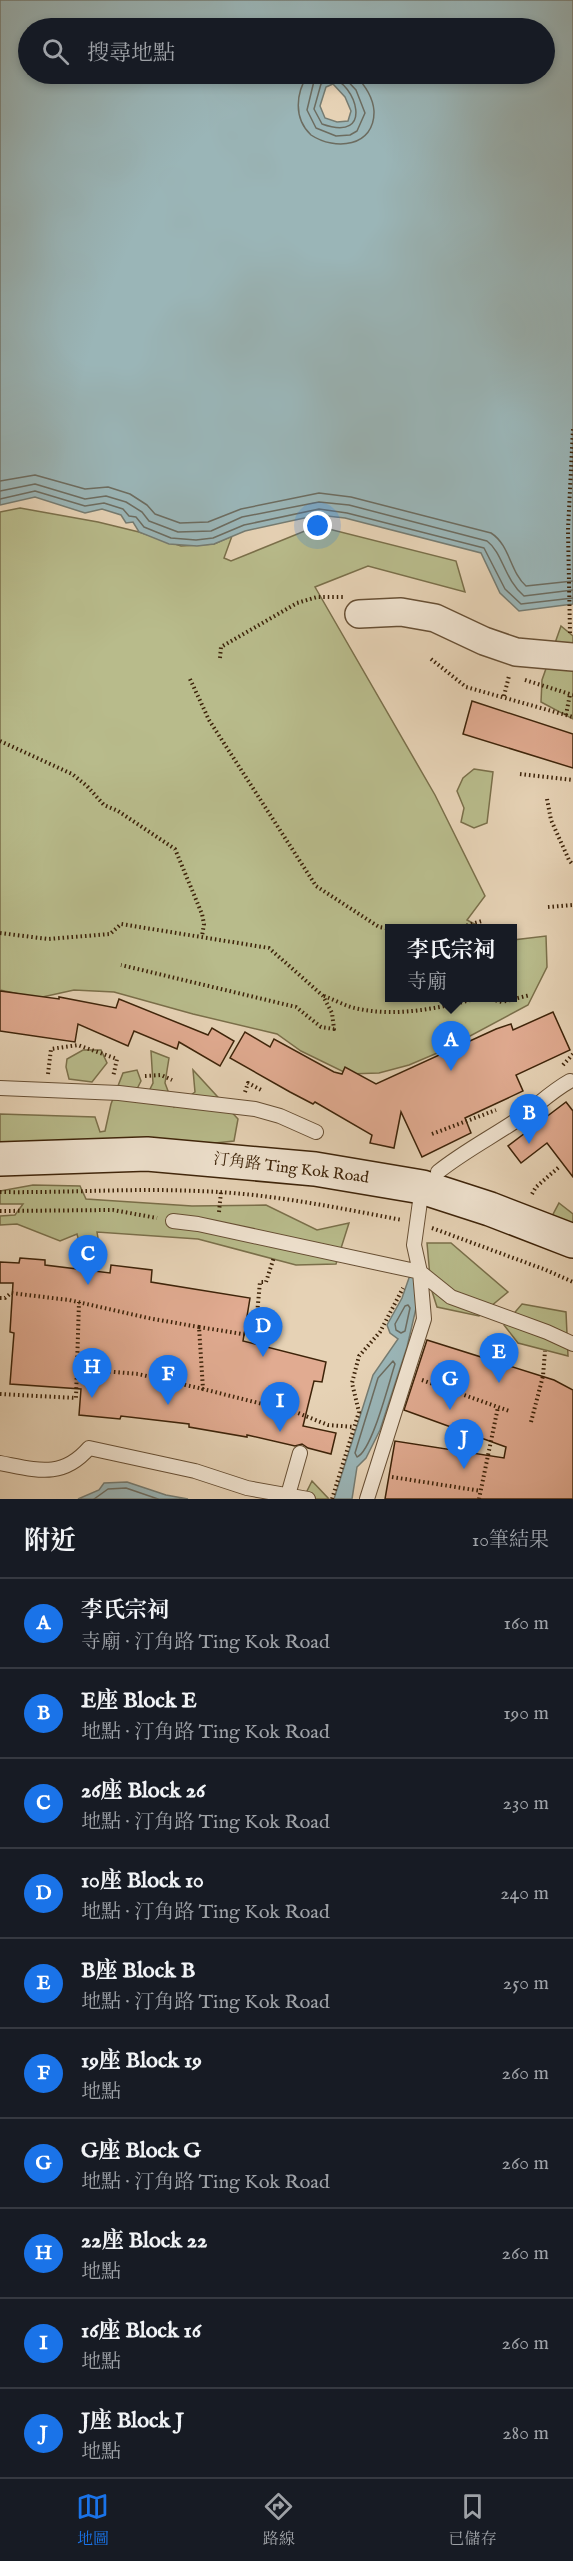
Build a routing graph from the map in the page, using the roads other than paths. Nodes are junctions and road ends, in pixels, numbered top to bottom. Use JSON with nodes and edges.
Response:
{"nodes":[{"id":1,"x":356,"y":606,"type":"road end"},
{"id":2,"x":571,"y":649,"type":"edge"},
{"id":3,"x":570,"y":1081,"type":"dead end"},
{"id":4,"x":0,"y":1088,"type":"edge"},
{"id":5,"x":316,"y":1132,"type":"dead end"},
{"id":6,"x":0,"y":1159,"type":"edge"},
{"id":7,"x":430,"y":1180,"type":"junction"},
{"id":8,"x":174,"y":1221,"type":"road end"},
{"id":9,"x":573,"y":1241,"type":"edge"},
{"id":10,"x":415,"y":1271,"type":"junction"},
{"id":11,"x":573,"y":1344,"type":"edge"},
{"id":12,"x":300,"y":1453,"type":"dead end"},
{"id":13,"x":0,"y":1463,"type":"edge"},
{"id":14,"x":288,"y":1495,"type":"junction"},
{"id":15,"x":308,"y":1499,"type":"edge"},
{"id":16,"x":367,"y":1499,"type":"edge"}],
"edges":[{"from":1,"to":2,"type":"street"},
{"from":3,"to":7,"type":"lane"},
{"from":4,"to":5,"type":"lane"},
{"from":6,"to":7,"type":"main road","name":"汀角路 Ting Kok Road"},
{"from":7,"to":9,"type":"main road","name":"汀角路 Ting Kok Road"},
{"from":7,"to":10,"type":"lane"},
{"from":8,"to":10,"type":"lane"},
{"from":10,"to":11,"type":"lane"},
{"from":10,"to":16,"type":"lane"},
{"from":12,"to":14,"type":"lane"},
{"from":13,"to":14,"type":"lane"},
{"from":14,"to":15,"type":"lane"}]}
